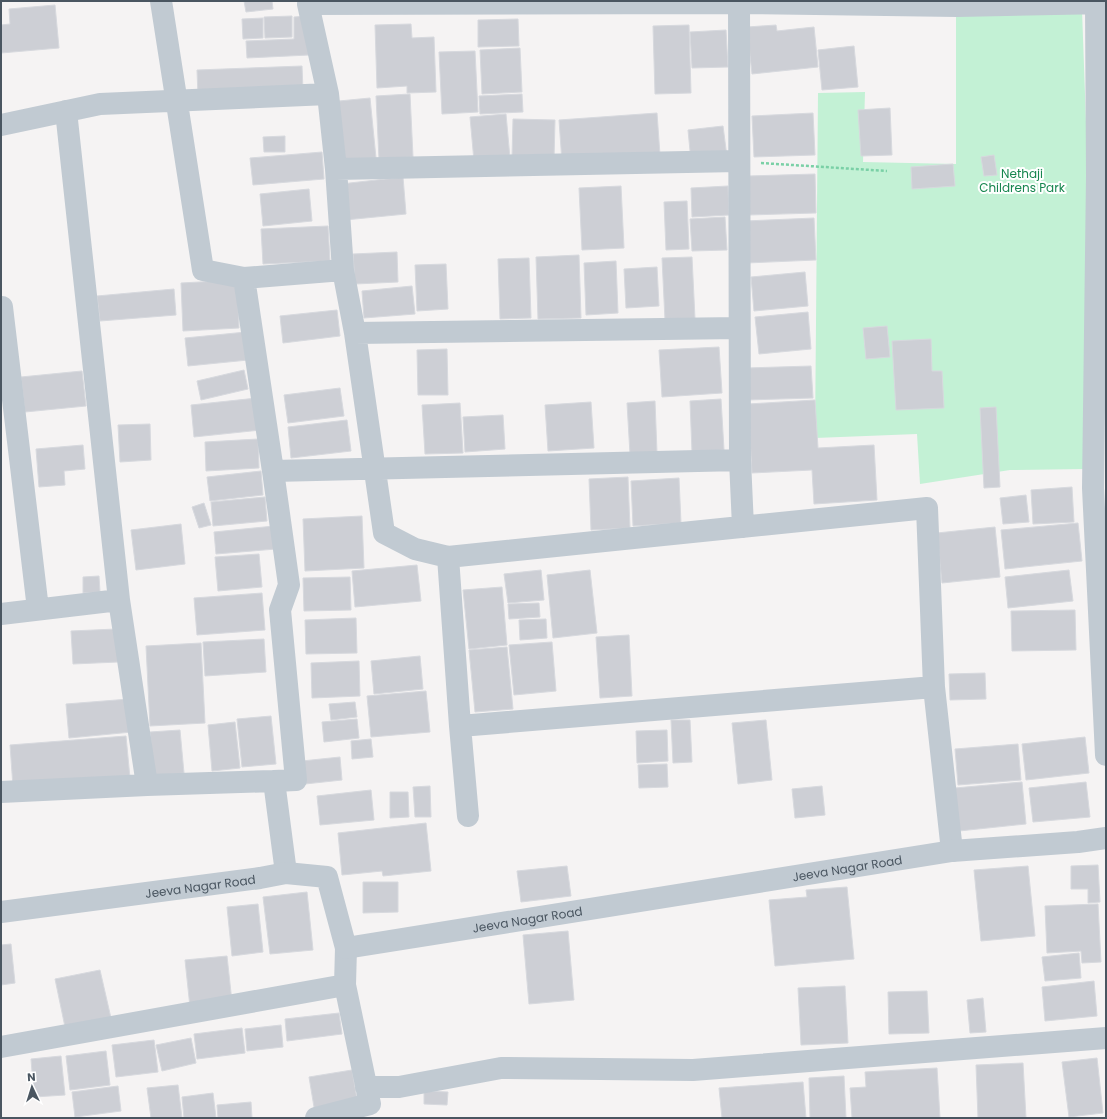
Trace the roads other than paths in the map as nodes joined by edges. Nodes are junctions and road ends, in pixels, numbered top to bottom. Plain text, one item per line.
1 (161, 1) edge
2 (308, 2) edge
3 (739, 2) edge
4 (957, 3) edge
5 (1101, 3) edge
6 (328, 94) junction
7 (177, 101) junction
8 (66, 111) junction
9 (1, 125) edge
10 (738, 161) junction
11 (336, 168) junction
12 (1101, 176) edge
13 (343, 270) junction
14 (244, 278) junction
15 (2, 307) dead end
16 (739, 328) junction
17 (1101, 331) edge
18 (356, 333) junction
19 (740, 460) junction
20 (376, 468) junction
21 (273, 471) junction
22 (1100, 487) edge
23 (743, 527) junction
24 (448, 557) junction
25 (119, 600) junction
26 (38, 609) junction
27 (1, 614) edge
28 (1104, 655) edge
29 (934, 686) junction
30 (460, 726) junction
31 (1106, 755) edge
32 (274, 781) junction
33 (148, 785) junction
34 (1, 792) edge
35 (468, 816) dead end
36 (1106, 838) edge
37 (952, 851) junction
38 (286, 872) junction
39 (1, 912) edge
40 (346, 948) junction
41 (345, 985) junction
42 (1106, 1038) edge
43 (1, 1047) edge
44 (366, 1087) junction
45 (316, 1118) edge

1 - 7 street
2 - 3 street
2 - 6 street
3 - 4 street
3 - 10 street
4 - 5 street
5 - 12 street
6 - 7 street
6 - 11 street
7 - 8 street
7 - 14 street
8 - 9 street
8 - 25 street
10 - 11 street
10 - 16 street
11 - 13 street
12 - 17 street
13 - 14 street
13 - 18 street
14 - 21 street
15 - 26 street
16 - 18 street
16 - 19 street
17 - 22 street
18 - 20 street
19 - 20 street
19 - 23 street
20 - 21 street
20 - 24 street
21 - 32 street
22 - 28 street
23 - 24 street
23 - 29 street
24 - 30 street
25 - 26 street
25 - 33 street
26 - 27 street
28 - 31 street
29 - 30 street
29 - 37 street
30 - 35 street
32 - 33 street
32 - 38 street
33 - 34 street
36 - 37 street, Jeeva Nagar Road
37 - 40 street, Jeeva Nagar Road
38 - 39 street, Jeeva Nagar Road
38 - 40 street, Jeeva Nagar Road
40 - 41 street
41 - 43 street
41 - 44 street
42 - 44 street
44 - 45 street

